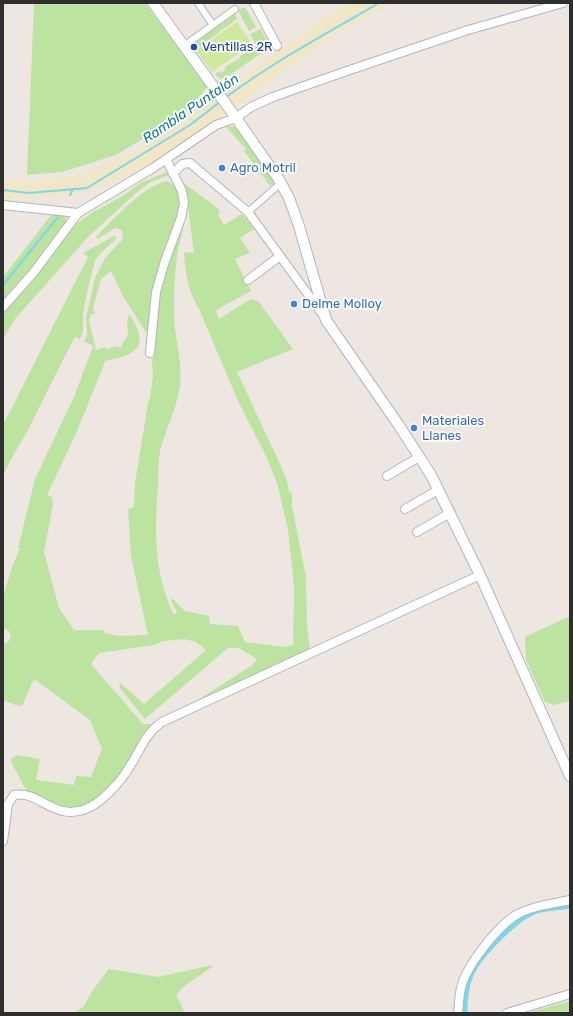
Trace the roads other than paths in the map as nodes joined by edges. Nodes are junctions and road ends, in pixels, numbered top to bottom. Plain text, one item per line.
1 (153, 3) edge
2 (198, 3) edge
3 (254, 3) edge
4 (563, 3) edge
5 (234, 9) dead end
6 (213, 25) junction
7 (188, 43) dead end
8 (277, 46) dead end
9 (235, 116) junction
10 (166, 160) junction
11 (173, 174) junction
12 (281, 183) junction
13 (3, 205) edge
14 (248, 212) junction
15 (78, 213) junction
16 (280, 256) junction
17 (248, 280) dead end
18 (3, 307) edge
19 (326, 320) junction
20 (150, 353) dead end
21 (419, 457) junction
22 (387, 476) dead end
23 (438, 490) junction
24 (405, 509) dead end
25 (450, 513) junction
26 (417, 532) dead end
27 (480, 575) junction
28 (570, 776) edge
29 (3, 841) edge
30 (570, 900) edge
31 (570, 994) edge
32 (458, 1013) edge
33 (507, 1013) edge

1 - 9 street
2 - 6 street
3 - 8 street
4 - 9 street
5 - 6 street
6 - 7 street
9 - 10 street
9 - 12 street
10 - 11 street
10 - 15 street
11 - 14 street
11 - 20 street
12 - 14 street
12 - 19 street
13 - 15 street
14 - 16 street
15 - 18 street
16 - 17 street
16 - 19 street
19 - 21 street
21 - 22 street
21 - 23 street
23 - 24 street
23 - 25 street
25 - 26 street
25 - 27 street
27 - 28 street
27 - 29 street
30 - 32 street
31 - 33 street

